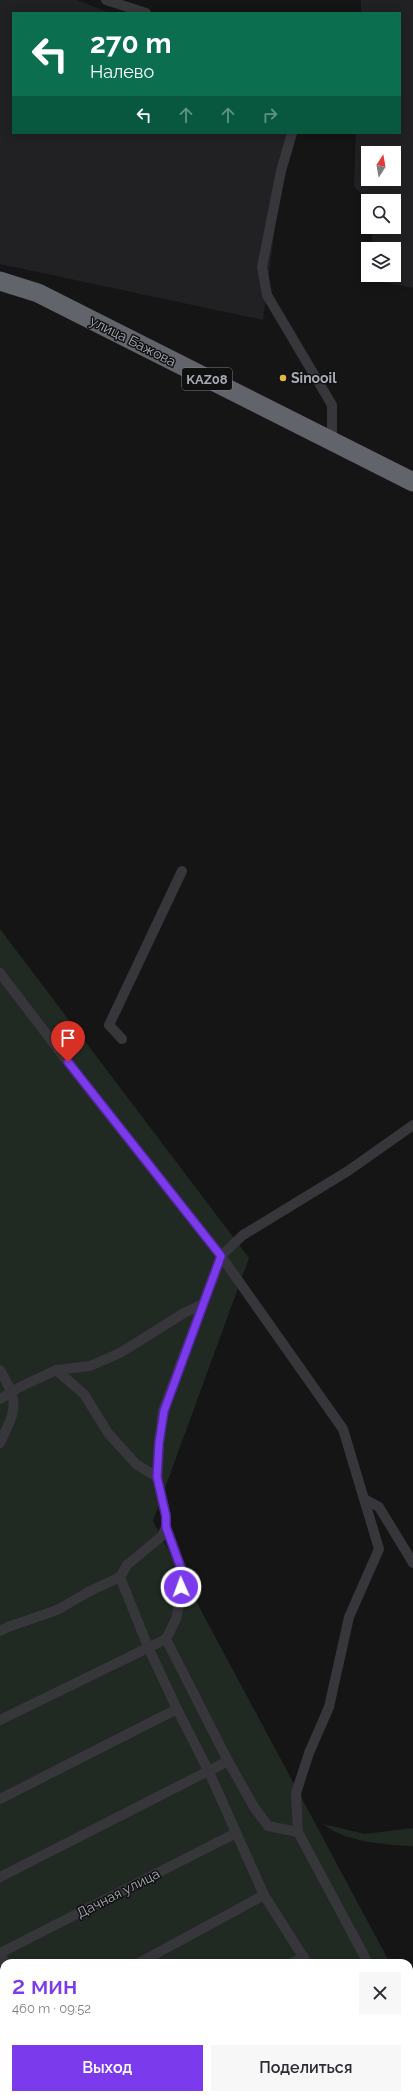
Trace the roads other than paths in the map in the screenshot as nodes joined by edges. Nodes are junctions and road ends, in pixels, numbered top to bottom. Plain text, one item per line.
1 (106, 0) edge
2 (143, 12) edge
3 (292, 134) edge
4 (0, 281) edge
5 (332, 442) junction
6 (413, 482) edge
7 (182, 871) dead end
8 (0, 973) edge
9 (122, 1039) dead end
10 (413, 1125) edge
11 (221, 1256) junction
12 (203, 1304) junction
13 (0, 1370) edge
14 (56, 1370) junction
15 (12, 1393) junction
16 (0, 1399) edge
17 (0, 1444) edge
18 (157, 1477) junction
19 (364, 1499) junction
20 (166, 1527) junction
21 (413, 1563) edge
22 (120, 1578) junction
23 (0, 1631) edge
24 (166, 1639) junction
25 (148, 1647) junction
26 (177, 1709) junction
27 (0, 1720) edge
28 (228, 1761) junction
29 (209, 1772) junction
30 (0, 1799) edge
31 (298, 1832) junction
32 (236, 1833) junction
33 (0, 1877) edge
34 (264, 1895) junction
35 (0, 1953) edge
36 (146, 1959) edge
37 (304, 1959) edge
38 (366, 1959) edge

1 - 2 street
3 - 5 street
4 - 5 highway, улица Бажова / KAZ08
5 - 6 highway, улица Бажова / KAZ08
7 - 9 street
8 - 11 street
10 - 11 street
11 - 12 street
11 - 19 street
12 - 14 street
12 - 18 street
13 - 15 street
14 - 15 street
14 - 18 street
15 - 16 street
15 - 17 street
18 - 20 street
19 - 21 street
19 - 31 street
20 - 22 street
20 - 24 street
22 - 23 street
22 - 25 street
24 - 25 street
24 - 28 street
25 - 26 street
25 - 27 street
26 - 29 street
26 - 30 street
28 - 29 street
28 - 31 street
29 - 32 street
29 - 33 street
31 - 38 street
32 - 34 street
32 - 35 street, Дачная улица
34 - 36 street
34 - 37 street

